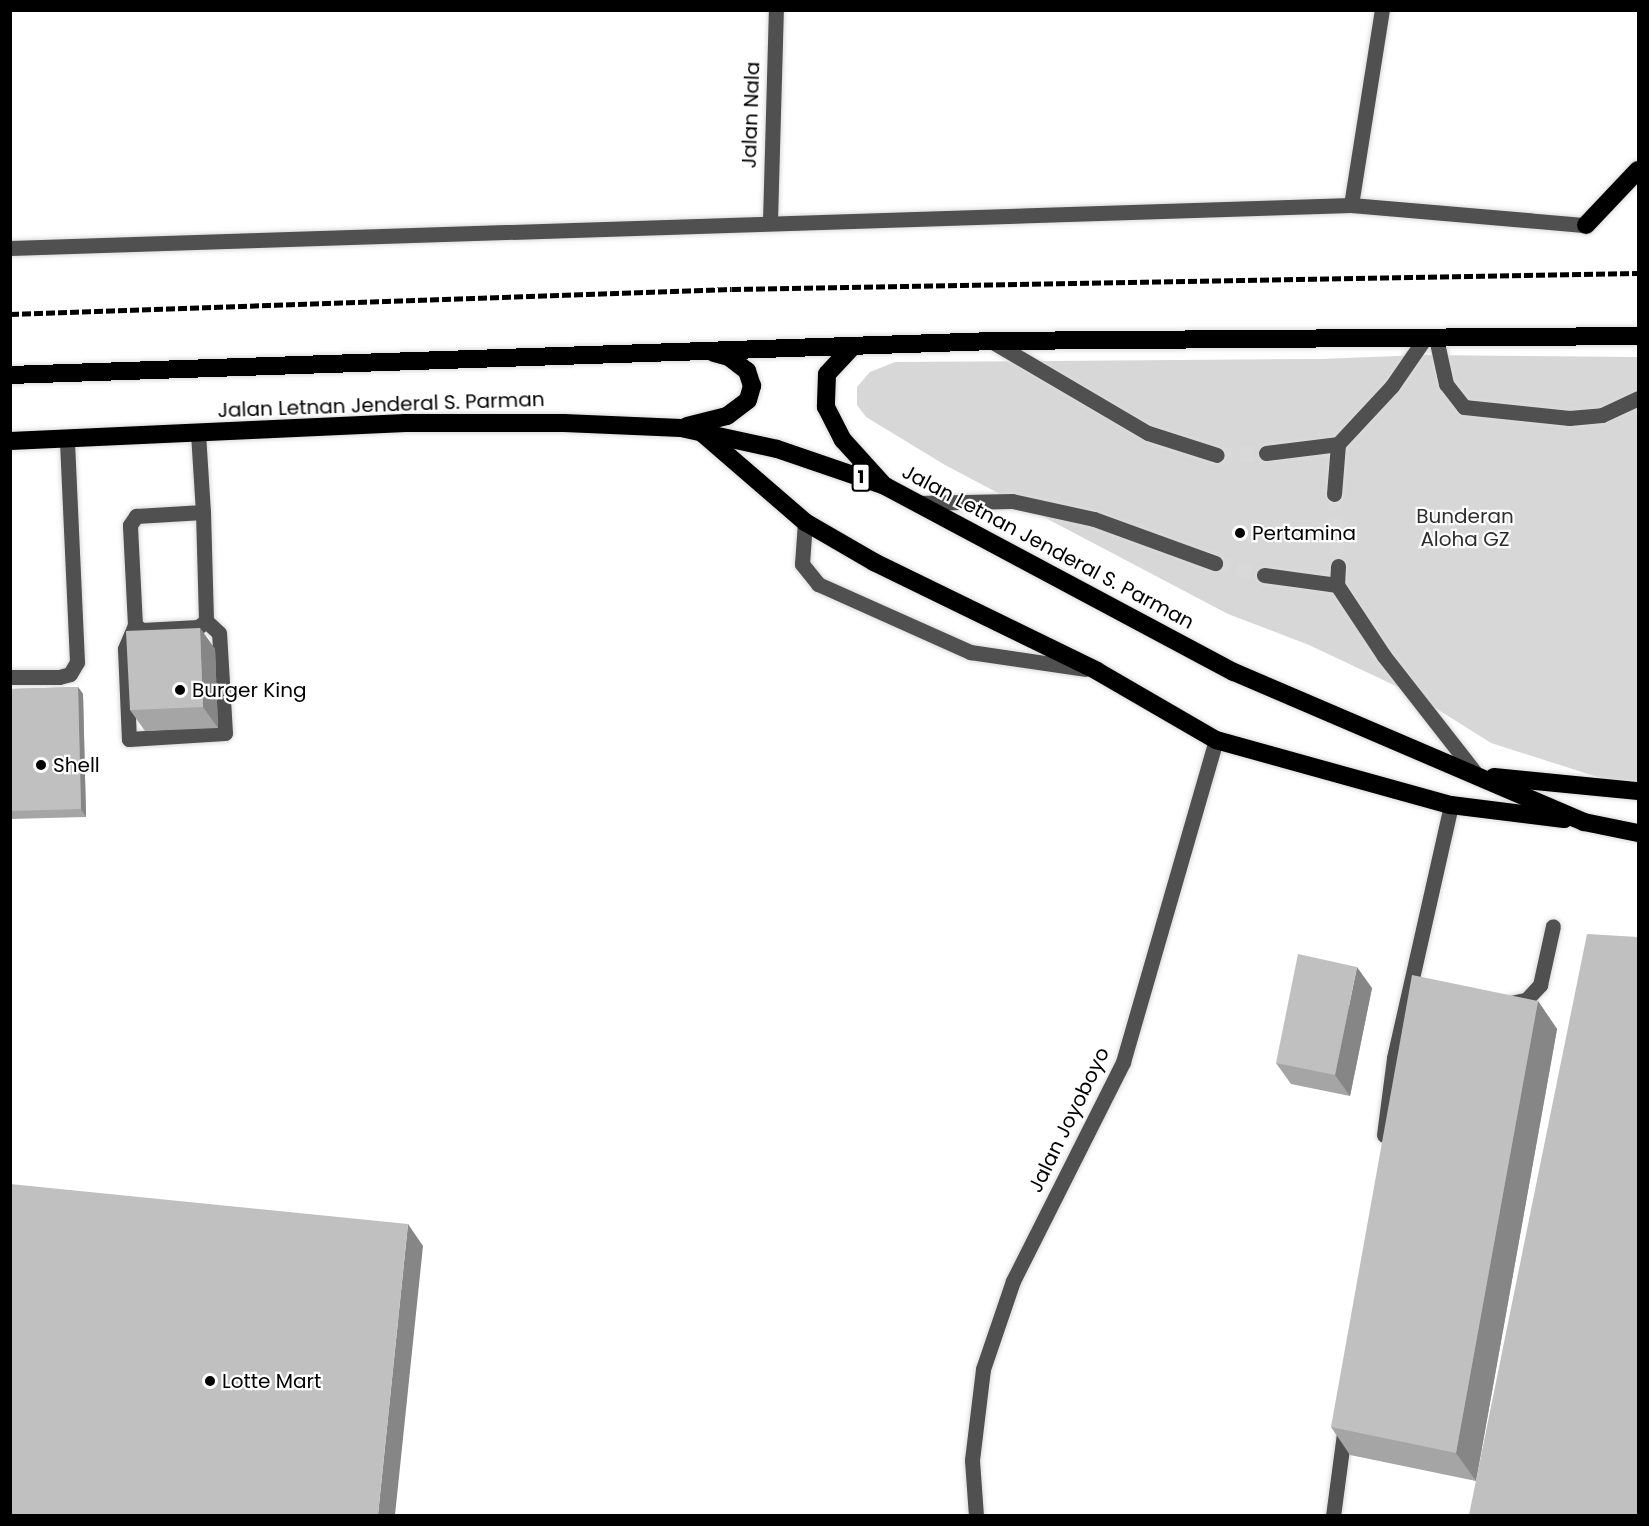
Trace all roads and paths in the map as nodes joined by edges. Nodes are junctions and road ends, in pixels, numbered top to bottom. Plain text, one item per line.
1 (776, 10) edge
2 (1382, 10) edge
3 (1638, 170) edge
4 (1351, 205) junction
5 (770, 221) junction
6 (1586, 225) joint
7 (10, 248) edge
8 (1638, 336) edge
9 (1430, 338) junction
10 (991, 341) junction
11 (853, 346) junction
12 (691, 349) junction
13 (10, 375) edge
14 (1638, 398) edge
15 (681, 428) junction
16 (198, 433) junction
17 (701, 433) junction
18 (67, 439) junction
19 (10, 441) edge
20 (1338, 444) junction
21 (1266, 453) tunnel mouth
22 (1217, 455) tunnel mouth
23 (885, 486) junction
24 (1334, 494) tunnel mouth
25 (914, 503) junction
26 (203, 512) junction
27 (805, 522) junction
28 (1215, 563) tunnel mouth
29 (1338, 566) tunnel mouth
30 (1264, 575) tunnel mouth
31 (1337, 585) junction
32 (206, 621) junction
33 (135, 625) junction
34 (1096, 671) junction
35 (10, 677) edge
36 (1216, 740) junction
37 (1478, 775) junction
38 (1638, 791) edge
39 (1451, 805) junction
40 (1584, 822) junction
41 (1638, 833) edge
42 (1553, 926) dead end
43 (1412, 975) junction
44 (1434, 981) edge
45 (1499, 1000) edge
46 (1382, 1152) edge
47 (1348, 1410) edge
48 (976, 1515) edge
49 (1333, 1515) edge

1 - 5 street, Jalan Nala
2 - 4 street
3 - 6 highway
4 - 5 street
4 - 6 street
5 - 7 street
8 - 9 highway
9 - 10 highway
9 - 14 street
9 - 20 street
10 - 11 highway
10 - 22 street
11 - 12 highway
11 - 23 highway
12 - 13 highway
12 - 15 highway
15 - 16 highway, Jalan Letnan Jenderal S. Parman / 1
15 - 17 highway, Jalan Letnan Jenderal S. Parman / 1
16 - 18 highway, Jalan Letnan Jenderal S. Parman / 1
16 - 26 street
17 - 23 highway, Jalan Letnan Jenderal S. Parman / 1
17 - 27 highway
18 - 19 highway, Jalan Letnan Jenderal S. Parman / 1
18 - 35 street
20 - 21 street
20 - 24 street
23 - 25 highway, Jalan Letnan Jenderal S. Parman / 1
25 - 28 street
25 - 37 highway, Jalan Letnan Jenderal S. Parman / 1
26 - 32 street
26 - 33 street
27 - 34 highway
27 - 34 street
29 - 31 street
30 - 31 street
31 - 37 street
32 - 33 street
32 - 33 street
34 - 36 highway
36 - 39 highway
36 - 48 street, Jalan Joyoboyo
37 - 38 highway
37 - 40 highway, Jalan Letnan Jenderal S. Parman / 1
39 - 40 highway
39 - 43 street
40 - 41 highway, Jalan Letnan Jenderal S. Parman / 1
42 - 45 street
43 - 44 street
43 - 46 street
47 - 49 street

